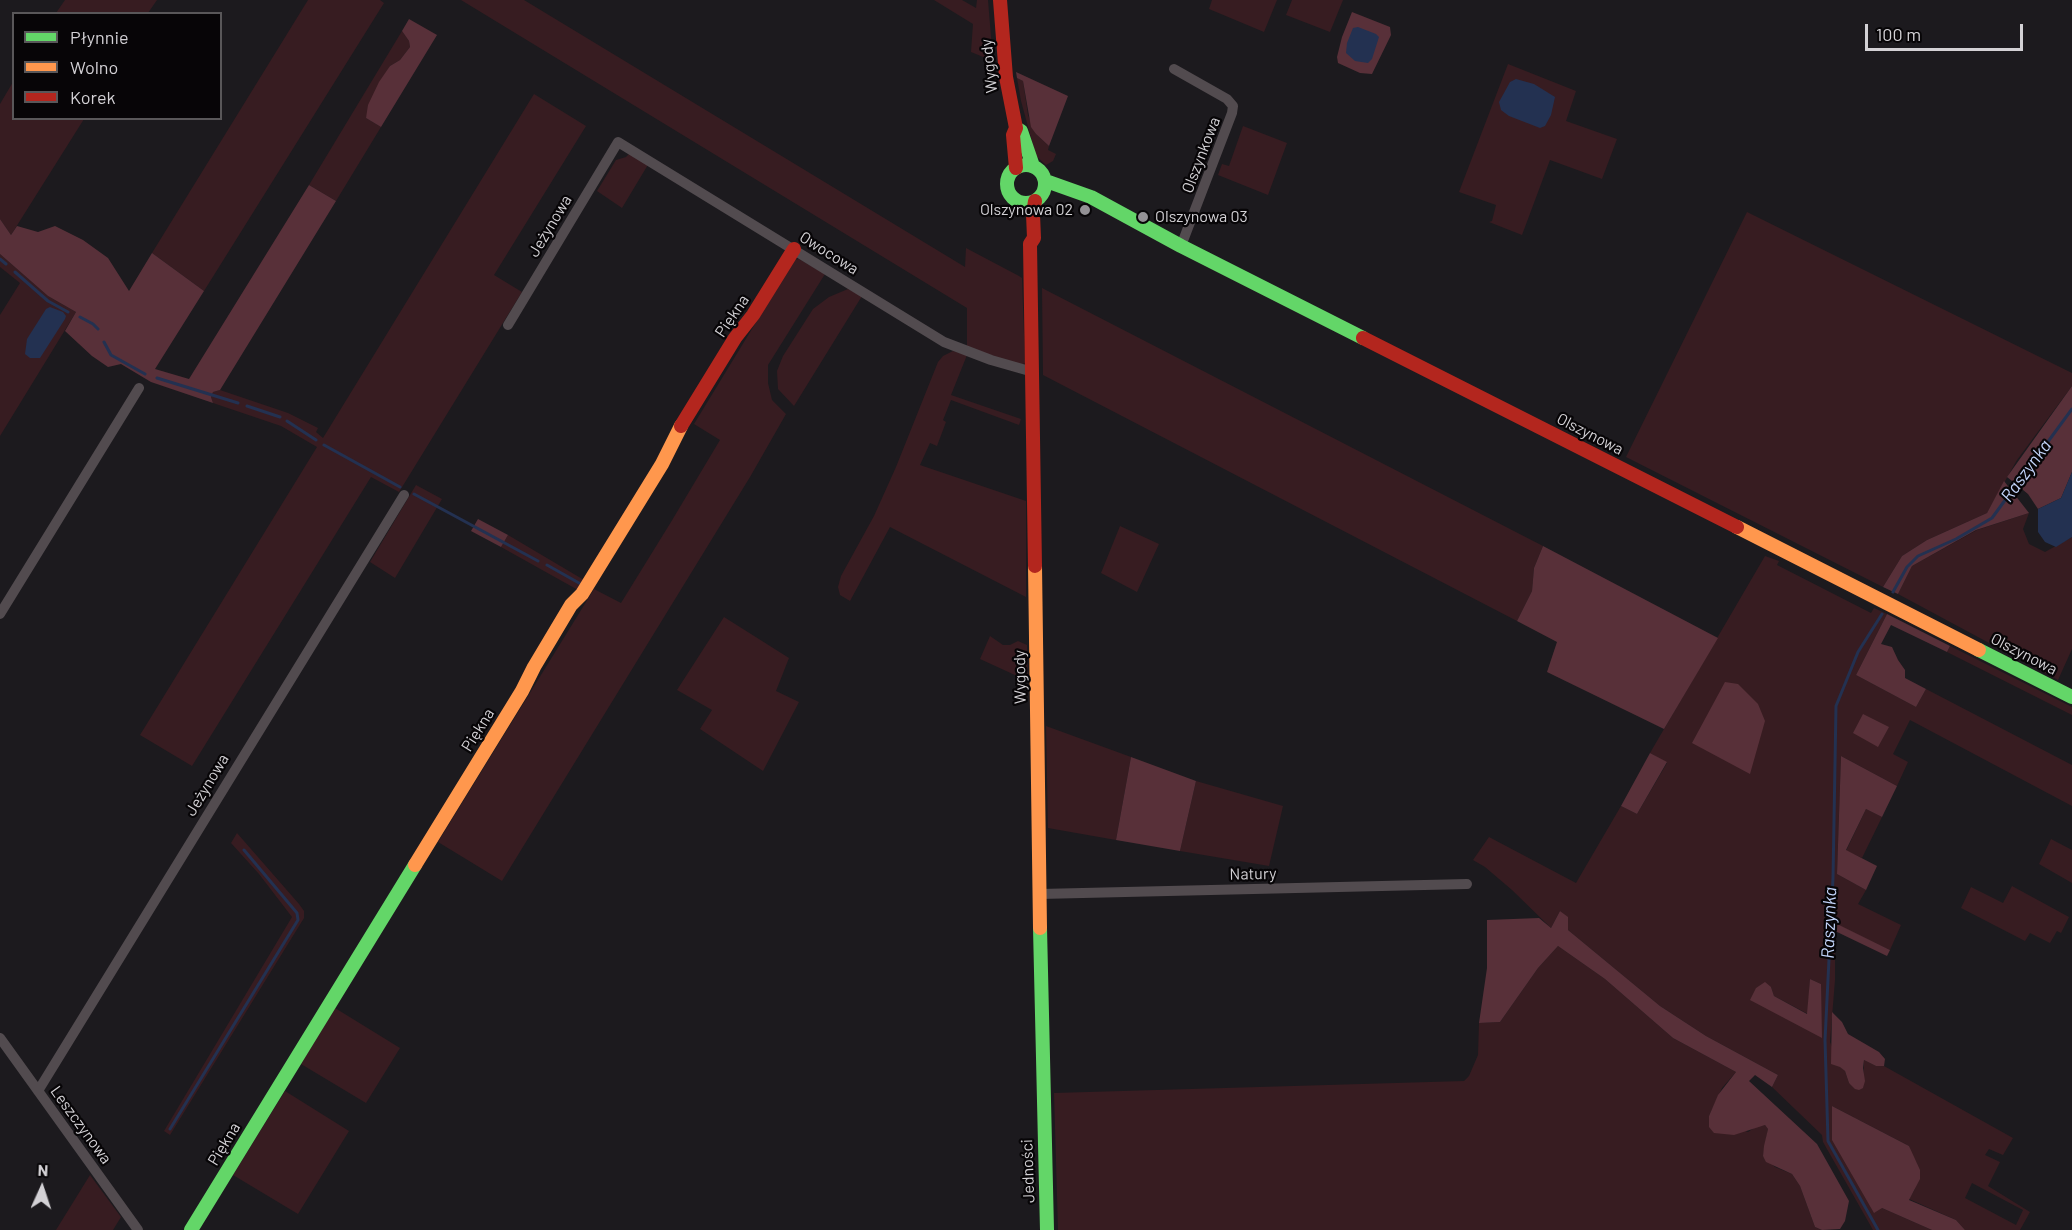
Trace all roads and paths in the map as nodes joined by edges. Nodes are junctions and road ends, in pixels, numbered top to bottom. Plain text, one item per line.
1 (1000, 0) edge
2 (1174, 69) dead end
3 (1016, 128) junction
4 (618, 142) joint
5 (1033, 166) junction
6 (1016, 168) junction
7 (1046, 182) junction
8 (1038, 200) junction
9 (1094, 200) junction
10 (1017, 201) junction
11 (1030, 244) junction
12 (1181, 246) junction
13 (794, 249) junction
14 (508, 325) dead end
15 (1033, 372) junction
16 (139, 388) dead end
17 (404, 495) dead end
18 (0, 614) edge
19 (2072, 697) edge
20 (1467, 884) dead end
21 (1040, 894) junction
22 (0, 1038) edge
23 (38, 1090) junction
24 (1043, 1110) joint
25 (138, 1230) edge
26 (191, 1230) edge
27 (1047, 1230) edge

1 - 3 street, Wygody
2 - 12 street, Olszynkowa
3 - 5 street, Wygody
3 - 6 street, Wygody
4 - 13 street, Owocowa
4 - 14 street, Jeżynowa
5 - 6 street
5 - 7 street
6 - 10 street
7 - 8 street
7 - 9 street, Olszynowa
8 - 9 street, Olszynowa
8 - 10 street
8 - 11 street, Wygody
9 - 12 street, Olszynowa
10 - 11 street, Wygody
11 - 15 street, Wygody
12 - 19 street, Olszynowa
13 - 15 street, Owocowa
13 - 26 street, Piękna
15 - 21 street, Wygody
16 - 18 street
17 - 23 street, Jeżynowa
20 - 21 street, Natury
21 - 24 street, Wygody
22 - 23 street, Leszczynowa
23 - 25 street, Leszczynowa
24 - 27 street, Jedności

